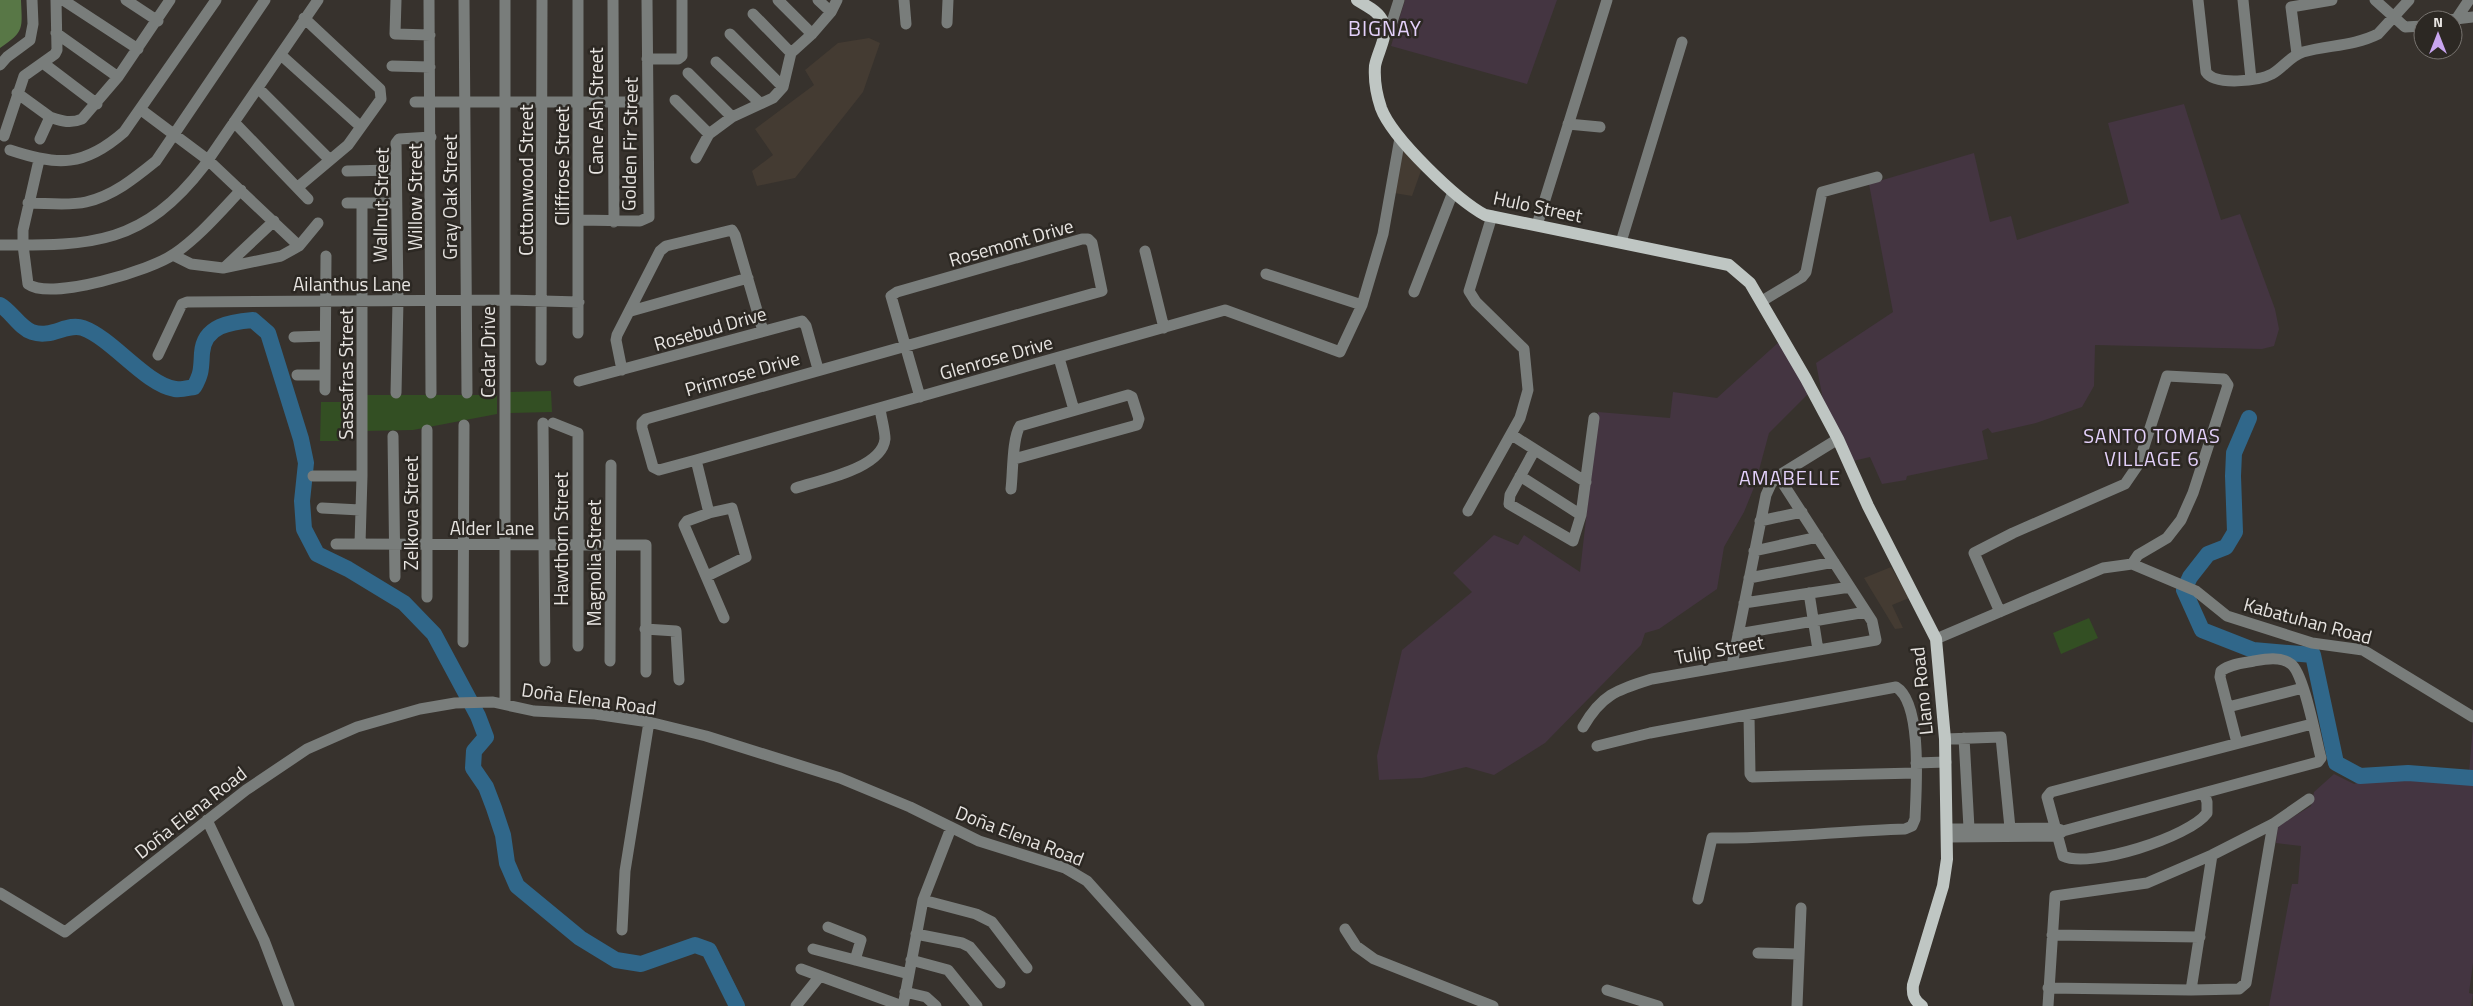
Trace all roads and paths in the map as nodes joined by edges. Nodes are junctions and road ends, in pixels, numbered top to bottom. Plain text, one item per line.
1 (32, 0) edge
2 (56, 0) edge
3 (63, 0) edge
4 (126, 0) edge
5 (170, 0) edge
6 (216, 0) edge
7 (265, 0) edge
8 (318, 0) edge
9 (396, 0) edge
10 (429, 0) edge
11 (464, 0) edge
12 (505, 0) edge
13 (542, 0) edge
14 (578, 0) edge
15 (612, 0) edge
16 (647, 0) edge
17 (682, 0) edge
18 (778, 0) edge
19 (818, 0) edge
20 (837, 0) edge
21 (904, 0) edge
22 (948, 0) edge
23 (1357, 0) edge
24 (1399, 0) edge
25 (1606, 0) edge
26 (2198, 0) edge
27 (2243, 0) edge
28 (2332, 0) edge
29 (2375, 0) edge
30 (2409, 0) edge
31 (2469, 0) edge
32 (2460, 10) edge
33 (831, 12) junction
34 (753, 14) dead end
35 (2394, 17) junction
36 (304, 18) junction
37 (158, 21) junction
38 (906, 24) dead end
39 (947, 24) dead end
40 (2413, 27) edge
41 (1385, 28) junction
42 (56, 33) junction
43 (730, 34) dead end
44 (812, 34) junction
45 (430, 35) junction
46 (1682, 42) dead end
47 (138, 49) junction
48 (790, 53) junction
49 (2297, 54) junction
50 (281, 55) junction
51 (647, 59) junction
52 (716, 62) dead end
53 (43, 63) junction
54 (0, 65) edge
55 (392, 66) dead end
56 (430, 67) junction
57 (688, 73) dead end
58 (118, 77) junction
59 (2251, 79) junction
60 (783, 87) junction
61 (258, 88) junction
62 (17, 93) junction
63 (675, 100) dead end
64 (415, 102) dead end
65 (430, 102) junction
66 (466, 102) junction
67 (505, 102) junction
68 (542, 102) junction
69 (648, 102) junction
70 (578, 103) junction
71 (613, 103) junction
72 (760, 103) junction
73 (97, 104) junction
74 (140, 110) junction
75 (50, 117) junction
76 (732, 117) junction
77 (234, 122) junction
78 (1568, 124) junction
79 (361, 127) junction
80 (1600, 128) dead end
81 (175, 134) junction
82 (709, 134) junction
83 (2, 136) edge
84 (431, 137) junction
85 (1400, 138) junction
86 (40, 139) dead end
87 (5, 153) edge
88 (696, 158) dead end
89 (39, 160) junction
90 (208, 160) junction
91 (330, 160) junction
92 (395, 170) junction
93 (347, 171) dead end
94 (1877, 177) dead end
95 (298, 187) junction
96 (241, 190) junction
97 (1453, 192) junction
98 (308, 199) dead end
99 (28, 203) junction
100 (347, 203) dead end
101 (362, 203) junction
102 (396, 203) junction
103 (1492, 216) junction
104 (578, 220) junction
105 (274, 221) junction
106 (614, 222) junction
107 (318, 223) dead end
108 (1537, 225) junction
109 (1620, 242) junction
110 (0, 245) edge
111 (23, 245) junction
112 (299, 246) junction
113 (1145, 250) dead end
114 (173, 255) junction
115 (326, 256) dead end
116 (224, 268) junction
117 (1266, 274) dead end
118 (748, 278) junction
119 (1102, 290) joint
120 (1414, 292) dead end
121 (432, 300) junction
122 (467, 300) junction
123 (505, 300) junction
124 (326, 301) junction
125 (362, 301) junction
126 (398, 301) junction
127 (1762, 301) junction
128 (543, 302) junction
129 (579, 302) junction
130 (1362, 305) junction
131 (631, 311) junction
132 (1164, 328) junction
133 (763, 331) junction
134 (578, 333) dead end
135 (325, 336) junction
136 (294, 337) dead end
137 (1785, 340) joint
138 (904, 345) junction
139 (158, 355) dead end
140 (1059, 358) junction
141 (541, 360) dead end
142 (818, 369) junction
143 (622, 370) junction
144 (297, 375) dead end
145 (325, 376) junction
146 (579, 381) dead end
147 (324, 390) dead end
148 (431, 393) dead end
149 (396, 394) dead end
150 (467, 394) dead end
151 (920, 397) junction
152 (880, 408) junction
153 (1074, 410) junction
154 (1594, 418) dead end
155 (464, 425) dead end
156 (427, 430) dead end
157 (1512, 435) junction
158 (394, 436) dead end
159 (1838, 439) junction
160 (1534, 451) junction
161 (1014, 459) junction
162 (696, 460) junction
163 (611, 465) dead end
164 (658, 470) joint
165 (313, 476) dead end
166 (362, 476) junction
167 (1520, 476) junction
168 (1778, 476) junction
169 (1586, 482) junction
170 (796, 488) dead end
171 (1011, 489) dead end
172 (322, 508) dead end
173 (360, 510) junction
174 (1468, 511) dead end
175 (1802, 512) junction
176 (709, 513) junction
177 (1581, 515) junction
178 (1760, 521) junction
179 (1818, 538) junction
180 (336, 544) dead end
181 (360, 544) junction
182 (394, 544) junction
183 (427, 544) junction
184 (464, 544) junction
185 (505, 544) junction
186 (544, 544) junction
187 (576, 544) junction
188 (611, 544) junction
189 (1754, 551) junction
190 (1834, 562) junction
191 (2132, 564) junction
192 (707, 576) junction
193 (395, 577) dead end
194 (1749, 578) junction
195 (1850, 587) junction
196 (1809, 593) junction
197 (427, 596) dead end
198 (1744, 603) junction
199 (1866, 612) junction
200 (2000, 612) junction
201 (724, 618) dead end
202 (1812, 621) junction
203 (645, 629) junction
204 (1738, 634) junction
205 (1936, 639) junction
206 (463, 642) dead end
207 (578, 646) dead end
208 (1818, 650) junction
209 (610, 661) dead end
210 (545, 662) dead end
211 (1732, 665) junction
212 (646, 672) dead end
213 (679, 680) dead end
214 (2302, 688) junction
215 (505, 704) junction
216 (2228, 707) junction
217 (1749, 715) junction
218 (2473, 717) edge
219 (649, 722) junction
220 (2312, 724) junction
221 (1583, 727) dead end
222 (1964, 738) junction
223 (1945, 739) junction
224 (2237, 744) junction
225 (1597, 746) dead end
226 (1946, 762) junction
227 (1916, 768) junction
228 (2204, 793) junction
229 (2309, 799) dead end
230 (207, 820) junction
231 (2273, 824) junction
232 (952, 828) junction
233 (1968, 828) junction
234 (2010, 828) junction
235 (2058, 832) junction
236 (1948, 833) junction
237 (2212, 855) junction
238 (0, 893) edge
239 (1698, 899) dead end
240 (922, 900) junction
241 (1801, 908) dead end
242 (828, 926) dead end
243 (1345, 929) dead end
244 (622, 930) dead end
245 (916, 934) junction
246 (2052, 935) junction
247 (2200, 937) junction
248 (813, 949) dead end
249 (1758, 953) dead end
250 (1798, 954) junction
251 (855, 960) junction
252 (911, 960) junction
253 (1027, 968) dead end
254 (801, 969) dead end
255 (909, 974) junction
256 (820, 976) junction
257 (1000, 983) dead end
258 (2048, 988) junction
259 (1607, 990) dead end
260 (2191, 990) junction
261 (906, 992) junction
262 (801, 1005) edge
263 (1651, 1005) edge
264 (289, 1006) edge
265 (902, 1006) edge
266 (936, 1006) edge
267 (977, 1006) edge
268 (1199, 1006) edge
269 (1493, 1006) edge
270 (1797, 1006) edge
271 (1922, 1006) edge
272 (2048, 1006) edge

1 - 54 street
2 - 42 street
3 - 47 street
4 - 37 street
5 - 37 street
6 - 74 street
7 - 81 street
8 - 36 street
9 - 45 street
10 - 45 street, Willow Street
11 - 66 street, Gray Oak Street
12 - 67 street, Cedar Drive
13 - 68 street, Cottonwood Street
14 - 70 street, Cliffrose Street
15 - 71 street, Cane Ash Street
16 - 51 street, Golden Fir Street
17 - 51 street
18 - 44 street
19 - 33 street
20 - 33 street
21 - 38 street
22 - 39 street
23 - 41 main road
24 - 41 street
25 - 78 street
26 - 59 street
27 - 59 street
28 - 49 street
29 - 35 street
30 - 35 street
31 - 32 street
33 - 44 street
34 - 48 street
35 - 40 street
35 - 49 street
36 - 50 street
36 - 79 street
37 - 47 street
41 - 85 main road, Hulo Street
42 - 53 street
42 - 58 street
43 - 60 street
44 - 48 street
45 - 56 street, Willow Street
46 - 109 street
47 - 58 street
48 - 60 street
49 - 59 street
50 - 61 street
50 - 79 street
51 - 69 street, Golden Fir Street
52 - 72 street
53 - 62 street
53 - 73 street
55 - 56 street
56 - 65 street, Willow Street
57 - 76 street
58 - 73 street
60 - 72 street
61 - 77 street
61 - 91 street
62 - 75 street
62 - 83 street
63 - 82 street
64 - 65 street
65 - 66 street
65 - 84 street, Willow Street
66 - 67 street
66 - 122 street, Gray Oak Street
67 - 68 street
67 - 123 street, Cedar Drive
68 - 70 street
68 - 128 street, Cottonwood Street
69 - 71 street
69 - 106 street, Golden Fir Street
70 - 71 street
70 - 104 street, Cliffrose Street
71 - 106 street, Cane Ash Street
72 - 76 street
73 - 75 street
74 - 81 street
74 - 89 street
75 - 86 street
76 - 82 street
77 - 90 street
77 - 95 street
78 - 80 street
78 - 108 street
79 - 91 street
81 - 90 street
81 - 99 street
82 - 88 street
83 - 87 street
84 - 92 street, Wallnut Street
84 - 121 street, Willow Street
85 - 97 main road, Hulo Street
85 - 130 street
87 - 89 street
89 - 99 street
90 - 96 street
90 - 111 street
91 - 95 street
92 - 93 street
92 - 102 street, Wallnut Street
94 - 127 street
95 - 98 street
96 - 105 street
96 - 114 street
97 - 103 main road, Hulo Street
97 - 120 street
99 - 111 street
100 - 101 street
101 - 102 street
101 - 125 street, Sassafras Street
102 - 126 street, Wallnut Street
103 - 108 main road, Hulo Street
103 - 157 street
104 - 106 street, Golden Fir Street
104 - 129 street, Cliffrose Street
105 - 112 street
105 - 116 street
107 - 112 street
108 - 109 main road, Hulo Street
109 - 127 main road, Hulo Street
110 - 111 street
111 - 114 street
112 - 116 street
113 - 132 street
114 - 116 street
115 - 124 street
117 - 130 street
118 - 131 street
118 - 131 street
118 - 133 street
119 - 138 street, Primrose Drive
119 - 138 street, Rosemont Drive
121 - 122 street, Ailanthus Lane
121 - 126 street, Ailanthus Lane
121 - 148 street, Willow Street
122 - 123 street, Ailanthus Lane
122 - 150 street, Gray Oak Street
123 - 128 street, Ailanthus Lane
123 - 185 street, Cedar Drive
124 - 125 street, Ailanthus Lane
124 - 135 street
124 - 139 street, Ailanthus Lane
125 - 126 street, Ailanthus Lane
125 - 166 street, Sassafras Street
126 - 149 street, Wallnut Street
127 - 137 main road, Hulo Street
128 - 129 street, Ailanthus Lane
128 - 141 street, Cottonwood Street
129 - 134 street, Cliffrose Street
130 - 132 street, Glenrose Drive
131 - 143 street
132 - 140 street, Glenrose Drive
133 - 142 street, Rosebud Drive
133 - 143 street, Rosebud Drive
135 - 136 street
135 - 145 street
137 - 159 main road, Llano Road
138 - 142 street, Primrose Drive
138 - 151 street
140 - 151 street, Glenrose Drive
140 - 153 street
142 - 164 street, Primrose Drive
143 - 146 street, Rosebud Drive
144 - 145 street
145 - 147 street
151 - 152 street, Glenrose Drive
152 - 162 street, Glenrose Drive
152 - 170 street
153 - 161 street
153 - 161 street
154 - 169 street
155 - 184 street
156 - 183 street, Zelkova Street
157 - 160 street
157 - 174 street
158 - 182 street
159 - 168 street
159 - 205 main road, Llano Road
160 - 167 street
160 - 169 street
161 - 171 street
162 - 164 street, Glenrose Drive
162 - 176 street
163 - 188 street, Magnolia Street
165 - 166 street
166 - 173 street, Sassafras Street
167 - 177 street
167 - 177 street
168 - 175 street
168 - 178 street
169 - 177 street
172 - 173 street
173 - 181 street, Sassafras Street
175 - 178 street
175 - 179 street
176 - 192 street
176 - 192 street
178 - 189 street
179 - 189 street
179 - 190 street
180 - 181 street, Alder Lane
181 - 182 street, Alder Lane
182 - 183 street, Alder Lane
182 - 193 street
183 - 184 street, Alder Lane
183 - 197 street, Zelkova Street
184 - 185 street, Alder Lane
184 - 206 street
185 - 186 street, Alder Lane
185 - 215 street, Cedar Drive
186 - 187 street, Alder Lane
186 - 187 street, Hawthorn Street
186 - 210 street
187 - 188 street, Alder Lane
187 - 207 street, Hawthorn Street
188 - 203 street, Alder Lane
188 - 209 street, Magnolia Street
189 - 194 street
190 - 194 street
190 - 195 street
191 - 200 street
191 - 200 street
191 - 218 street, Kabatuhan Road
192 - 201 street
194 - 198 street
195 - 196 street
195 - 199 street
196 - 198 street
196 - 202 street
198 - 204 street
199 - 202 street
199 - 208 street, Tulip Street
200 - 205 street
202 - 204 street
202 - 208 street
203 - 212 street
203 - 213 street
204 - 211 street
205 - 223 main road, Llano Road
208 - 211 street, Tulip Street
211 - 221 street, Tulip Street
214 - 216 street
214 - 216 street
214 - 220 street
215 - 219 street, Doña Elena Road
215 - 230 street, Doña Elena Road
216 - 224 street
217 - 225 street
217 - 227 street
217 - 227 street
219 - 232 street, Doña Elena Road
219 - 244 street
220 - 224 street
220 - 228 street
222 - 223 street
222 - 233 street
222 - 234 street
223 - 226 main road, Llano Road
224 - 235 street
226 - 227 street
226 - 236 main road, Llano Road
227 - 239 street
228 - 235 street
228 - 235 street
229 - 231 street
230 - 238 street, Doña Elena Road
230 - 264 street
231 - 237 street
231 - 260 street
232 - 240 street
232 - 268 street, Doña Elena Road
233 - 234 street
233 - 236 street
234 - 235 street
235 - 236 street
236 - 271 main road, Llano Road
237 - 246 street
237 - 247 street
240 - 245 street
240 - 253 street
241 - 250 street
242 - 251 street
243 - 269 street
245 - 252 street
245 - 257 street
246 - 247 street
246 - 258 street
247 - 260 street
248 - 251 street
249 - 250 street
250 - 270 street
251 - 255 street
252 - 255 street
252 - 267 street
254 - 256 street
255 - 261 street
256 - 262 street
256 - 265 street
258 - 260 street
258 - 272 street
259 - 263 street
261 - 265 street
261 - 266 street

